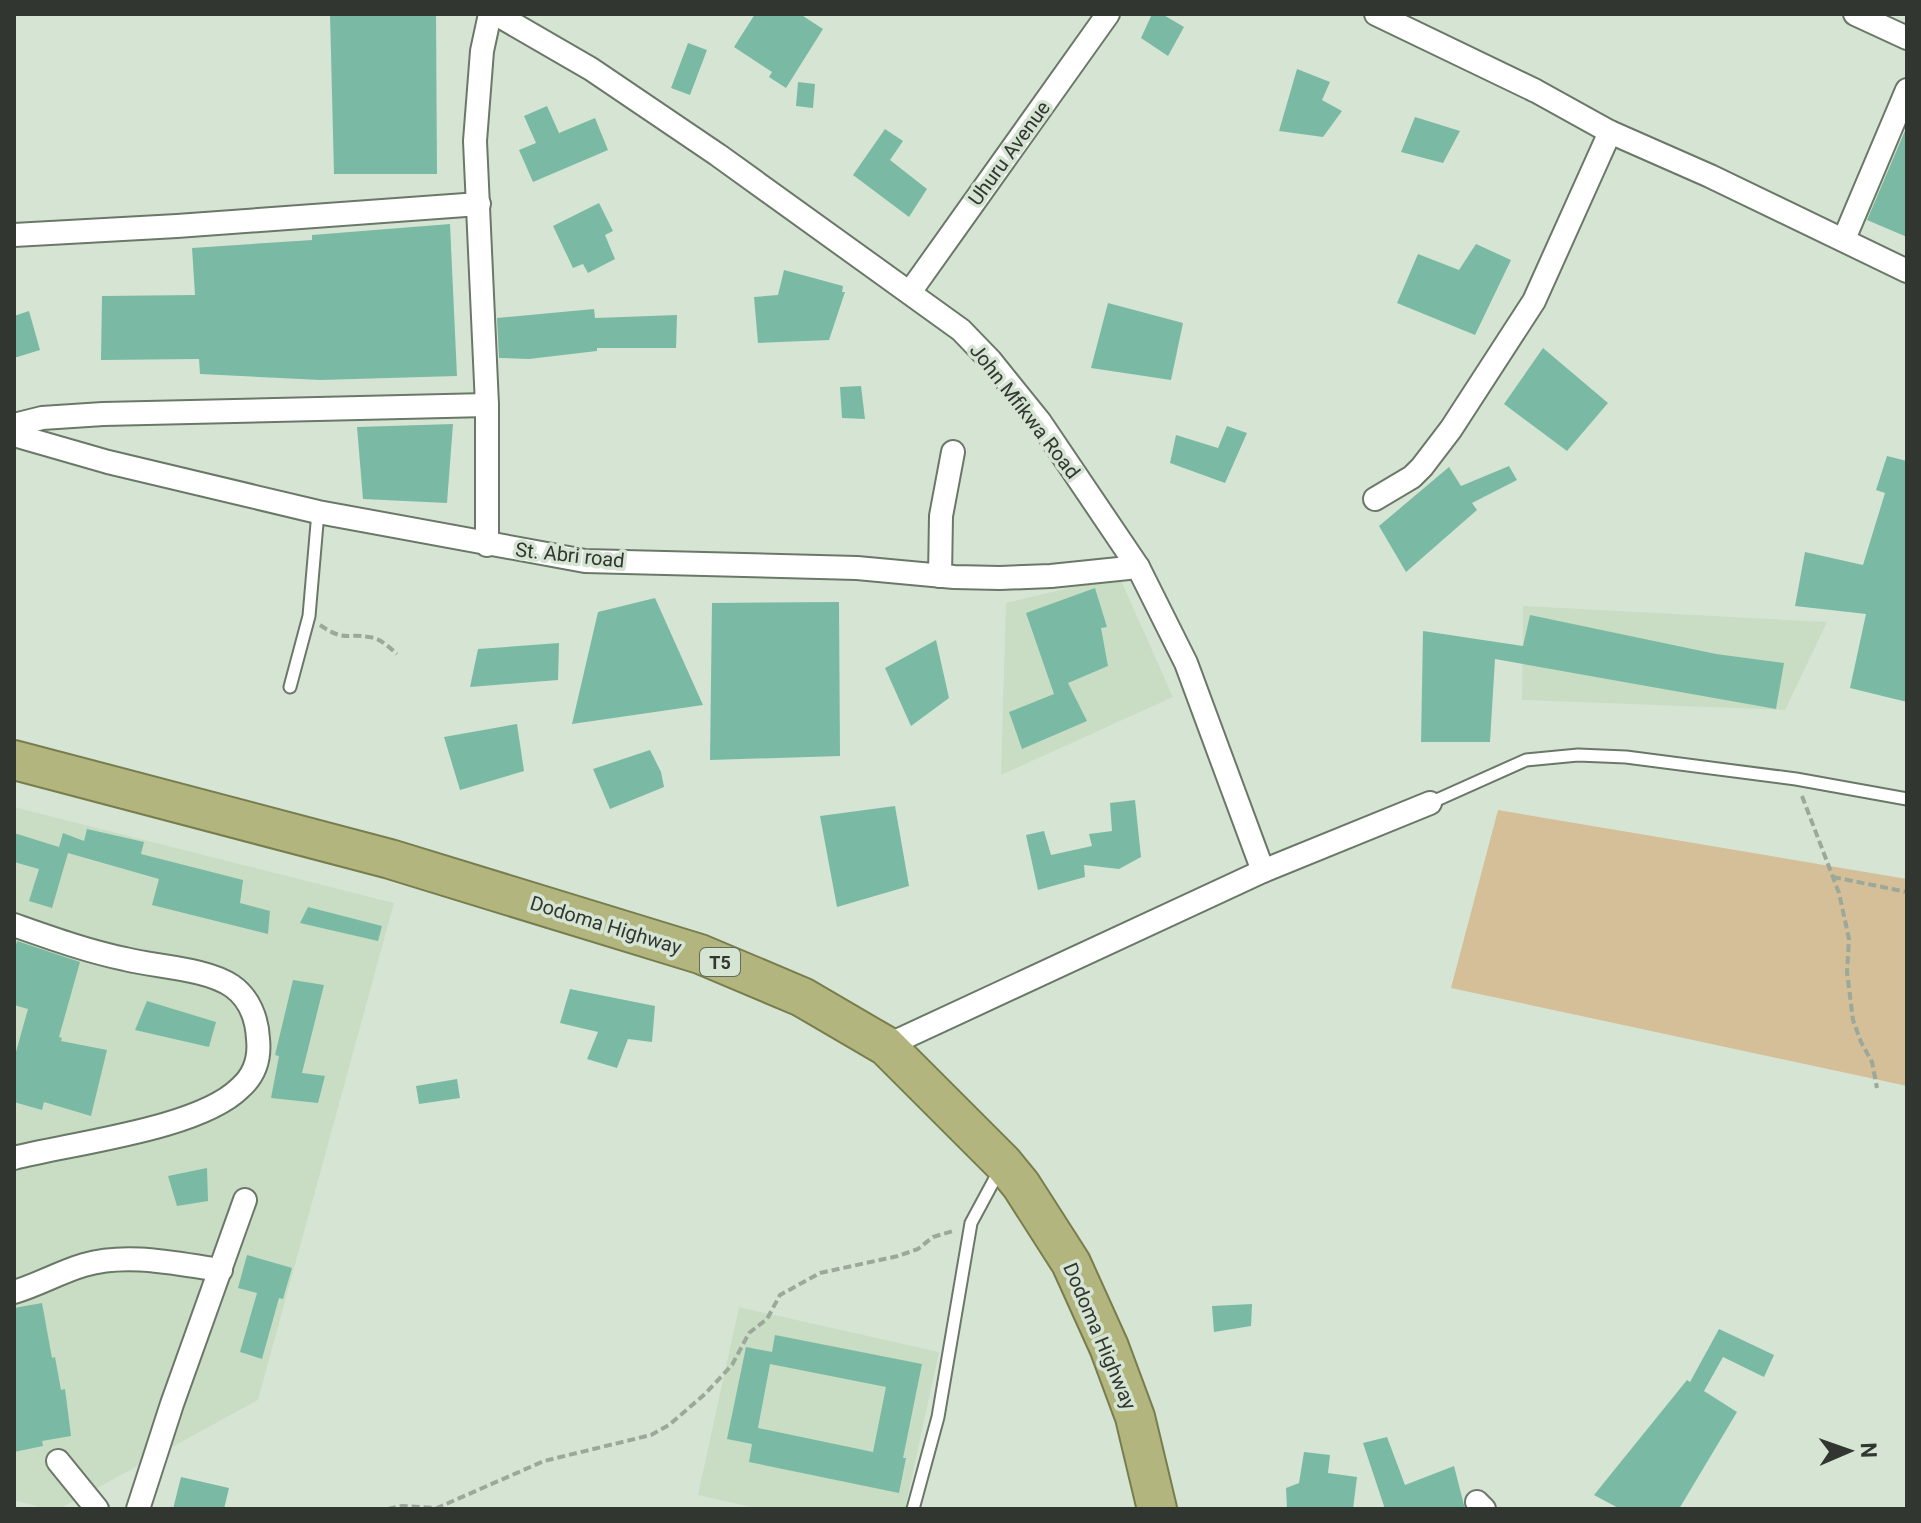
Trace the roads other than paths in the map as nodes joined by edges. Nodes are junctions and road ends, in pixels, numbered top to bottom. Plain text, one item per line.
1 (490, 14) edge
2 (496, 14) edge
3 (1108, 14) edge
4 (1376, 14) edge
5 (1855, 14) edge
6 (1907, 38) edge
7 (1906, 97) edge
8 (1610, 132) junction
9 (479, 204) junction
10 (14, 235) edge
11 (1844, 239) junction
12 (1907, 271) edge
13 (910, 292) junction
14 (487, 405) junction
15 (14, 425) edge
16 (14, 435) edge
17 (953, 452) dead end
18 (1375, 499) dead end
19 (318, 512) junction
20 (487, 545) junction
21 (1138, 567) junction
22 (940, 576) junction
23 (290, 687) dead end
24 (14, 760) edge
25 (1907, 799) edge
26 (1430, 803) joint
27 (1263, 871) junction
28 (14, 925) edge
29 (886, 1046) junction
30 (14, 1158) edge
31 (1003, 1163) junction
32 (245, 1200) dead end
33 (221, 1270) junction
34 (14, 1292) edge
35 (58, 1461) dead end
36 (97, 1509) edge
37 (138, 1509) edge
38 (913, 1509) edge
39 (1157, 1509) edge

1 - 9 street
2 - 13 street, John Mfikwa Road
3 - 13 street, Uhuru Avenue
4 - 8 street
5 - 6 street
7 - 11 street
8 - 11 street
8 - 18 street
9 - 10 street
9 - 14 street
11 - 12 street
13 - 21 street, John Mfikwa Road
14 - 15 street
14 - 20 street
16 - 19 street, St. Abri road
17 - 22 street
19 - 20 street, St. Abri road
19 - 23 lane
20 - 22 street, St. Abri road
21 - 22 street, St. Abri road
21 - 27 street, John Mfikwa Road
24 - 29 highway, Dodoma Highway / T5
25 - 26 lane
26 - 27 street
27 - 29 street
28 - 30 street
29 - 31 highway, Dodoma Highway / T5
31 - 38 lane
31 - 39 highway, Dodoma Highway / T5
32 - 33 street
33 - 34 street
33 - 37 street
35 - 36 street

